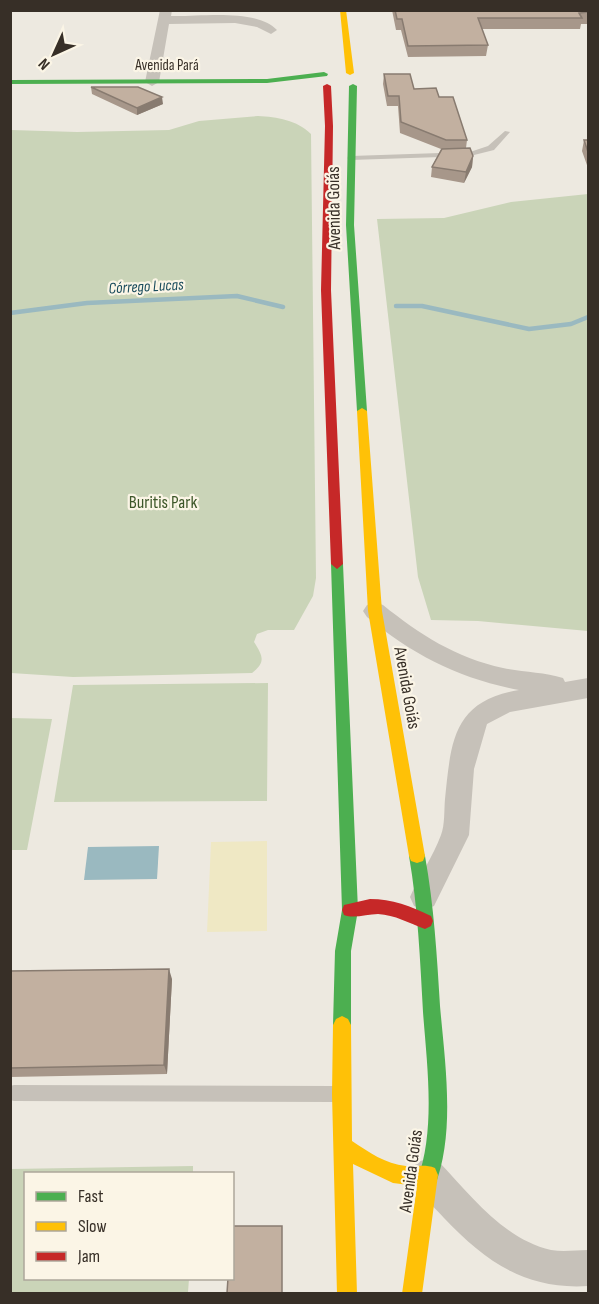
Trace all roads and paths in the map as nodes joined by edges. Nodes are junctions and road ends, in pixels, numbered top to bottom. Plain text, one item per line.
1 (343, 10) edge
2 (165, 15) edge
3 (271, 30) dead end
4 (326, 76) junction
5 (352, 80) junction
6 (152, 81) junction
7 (10, 82) edge
8 (507, 132) dead end
9 (351, 158) junction
10 (375, 611) junction
11 (586, 688) edge
12 (425, 909) junction
13 (350, 910) junction
14 (14, 1094) dead end
15 (341, 1094) junction
16 (342, 1146) junction
17 (428, 1175) junction
18 (588, 1268) edge
19 (346, 1293) edge
20 (412, 1293) edge

1 - 5 main road, Avenida Goiás
2 - 3 street
2 - 6 street
4 - 5 main road, Avenida Pará
4 - 6 main road, Avenida Pará
4 - 13 main road, Avenida Goiás
5 - 9 main road, Avenida Goiás
6 - 7 main road, Avenida Pará
8 - 9 lane
9 - 10 main road, Avenida Goiás
10 - 11 street
10 - 12 main road, Avenida Goiás
11 - 12 street
12 - 13 main road
12 - 17 main road, Avenida Goiás
13 - 15 main road, Avenida Goiás
14 - 15 lane
15 - 16 main road, Avenida Goiás
16 - 17 main road
16 - 19 main road, Avenida Goiás
17 - 18 street
17 - 20 main road, Avenida Goiás

